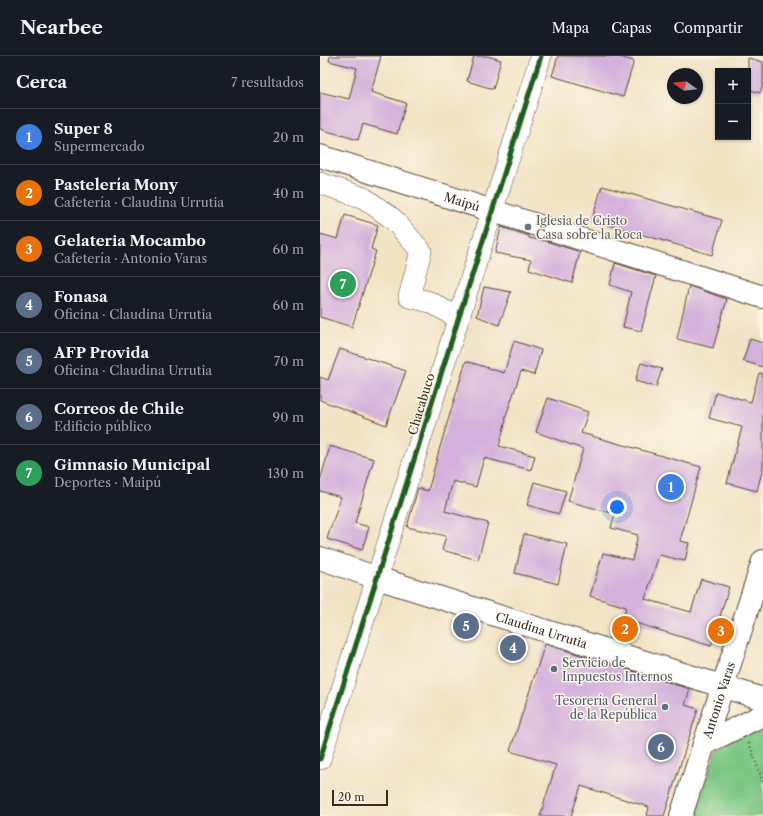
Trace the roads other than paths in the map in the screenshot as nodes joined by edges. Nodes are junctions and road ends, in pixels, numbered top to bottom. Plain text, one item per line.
1 (541, 56) edge
2 (320, 156) edge
3 (320, 183) edge
4 (493, 210) junction
5 (763, 297) edge
6 (458, 318) junction
7 (320, 558) edge
8 (763, 561) edge
9 (377, 578) junction
10 (722, 686) junction
11 (763, 699) edge
12 (763, 715) edge
13 (704, 744) junction
14 (320, 759) edge
15 (681, 816) edge

1 - 4 street, Chacabuco
2 - 4 main road, Maipú
3 - 6 street
4 - 5 main road, Maipú
4 - 6 street, Chacabuco
6 - 9 street, Chacabuco
7 - 9 main road, Claudina Urrutia
8 - 10 main road, Antonio Varas
9 - 10 main road, Claudina Urrutia
9 - 14 street, Chacabuco
10 - 11 main road, Claudina Urrutia
10 - 13 main road, Antonio Varas
12 - 13 main road
13 - 15 main road, Antonio Varas

